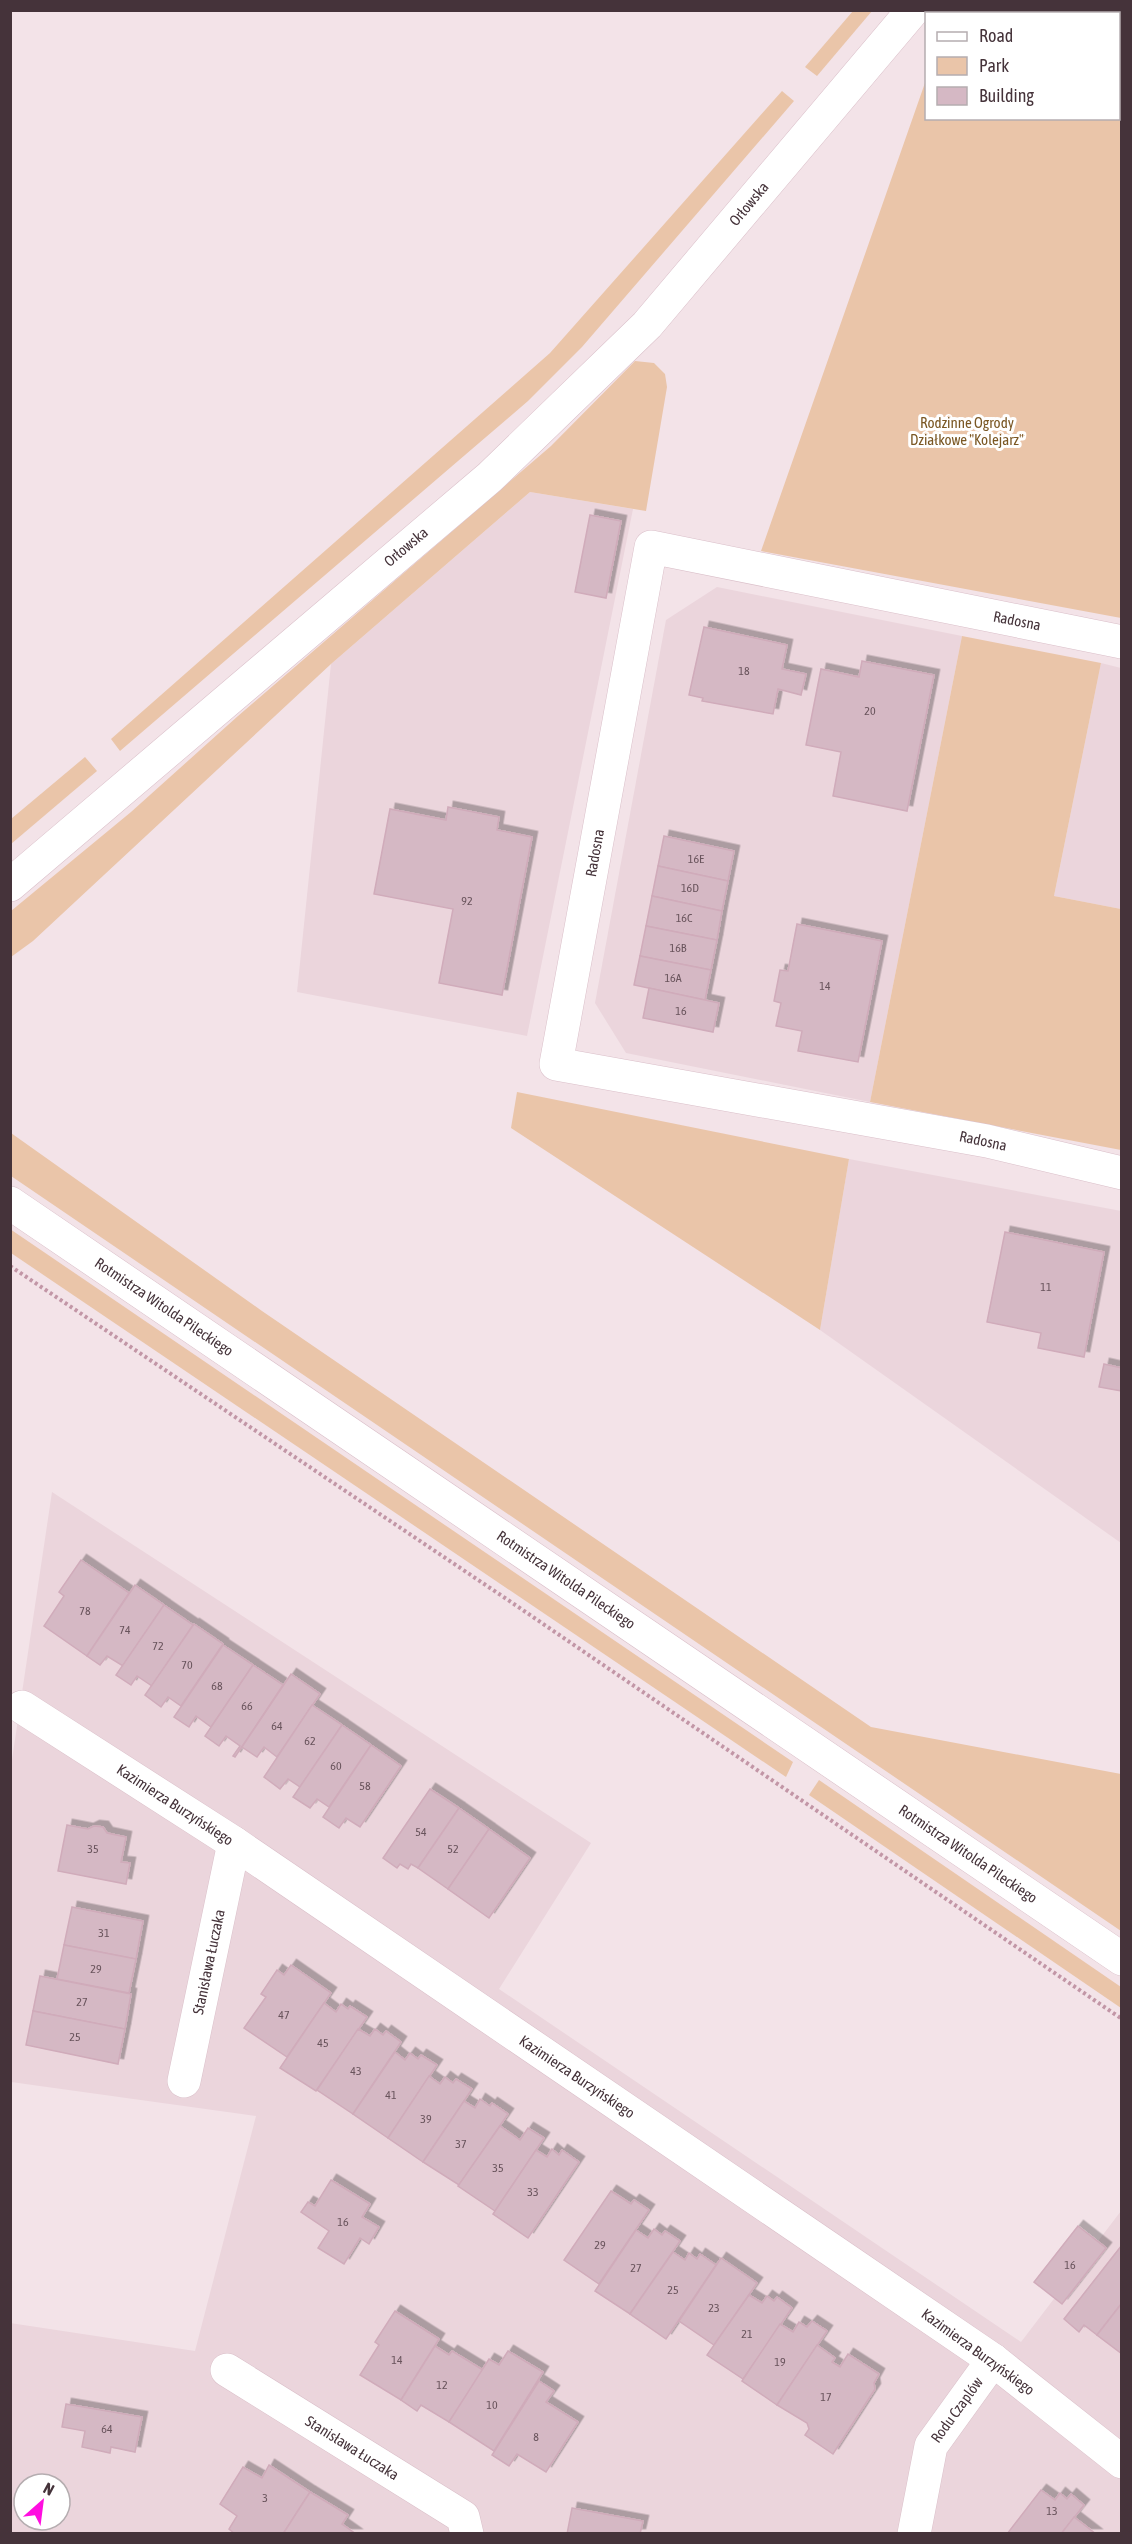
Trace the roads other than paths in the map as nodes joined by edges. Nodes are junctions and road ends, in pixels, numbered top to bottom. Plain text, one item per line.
1 (913, 10) edge
2 (1122, 642) edge
3 (10, 885) edge
4 (1122, 1173) edge
5 (10, 1203) edge
6 (22, 1707) dead end
7 (234, 1843) junction
8 (1122, 1959) edge
9 (184, 2081) dead end
10 (993, 2360) junction
11 (227, 2370) dead end
12 (1122, 2462) edge
13 (467, 2534) edge
14 (914, 2534) edge

1 - 3 street, Orłowska
2 - 4 street, Radosna
5 - 8 street, Rotmistrza Witolda Pileckiego
6 - 7 street, Kazimierza Burzyńskiego
7 - 9 street, Stanisława Łuczaka
7 - 10 street, Kazimierza Burzyńskiego
10 - 12 street, Kazimierza Burzyńskiego
10 - 14 street, Rodu Czaplów
11 - 13 street, Stanisława Łuczaka

